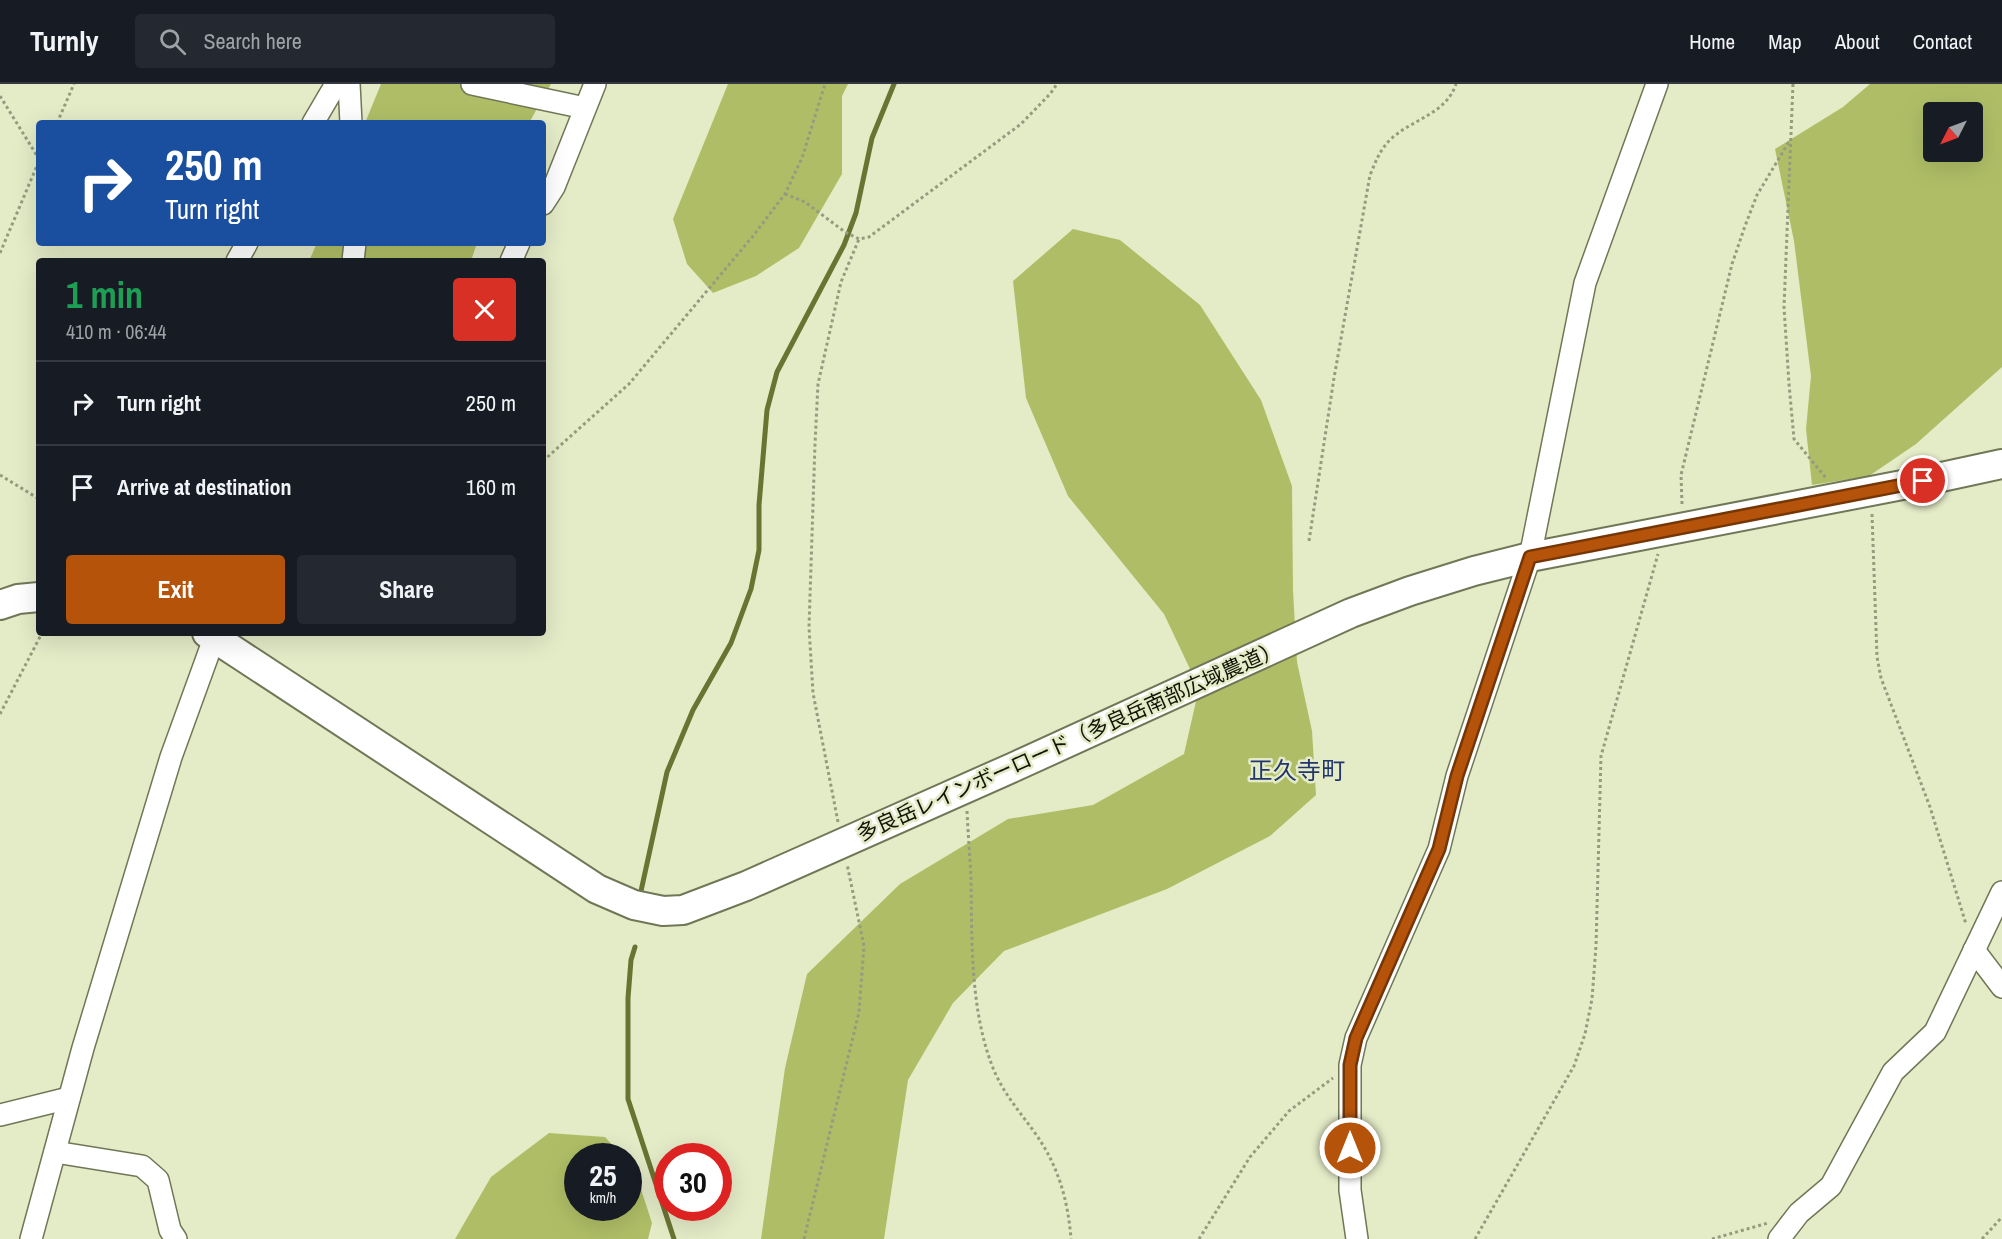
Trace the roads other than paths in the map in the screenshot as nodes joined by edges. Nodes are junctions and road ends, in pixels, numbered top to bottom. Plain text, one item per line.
1 (336, 84) edge
2 (349, 84) edge
3 (472, 84) edge
4 (595, 84) edge
5 (1657, 84) edge
6 (585, 108) junction
7 (315, 120) edge
8 (351, 120) edge
9 (546, 199) edge
10 (2002, 464) edge
11 (1530, 557) junction
12 (36, 597) edge
13 (0, 605) edge
14 (213, 636) edge
15 (215, 636) edge
16 (2002, 892) edge
17 (1974, 950) junction
18 (2002, 987) edge
19 (69, 1098) junction
20 (0, 1115) edge
21 (55, 1152) junction
22 (31, 1239) edge
23 (176, 1239) edge
24 (1357, 1239) edge
25 (1779, 1239) edge

1 - 7 street
2 - 8 street
3 - 6 street
4 - 6 street
5 - 11 street
6 - 9 street
10 - 11 street, 多良岳レインボーロード（多良岳南部広域農道）
11 - 15 street, 多良岳レインボーロード（多良岳南部広域農道）
11 - 24 street
12 - 13 street
14 - 19 street
16 - 17 street
17 - 18 street
17 - 25 street
19 - 20 street
19 - 21 street
21 - 22 street
21 - 23 street

